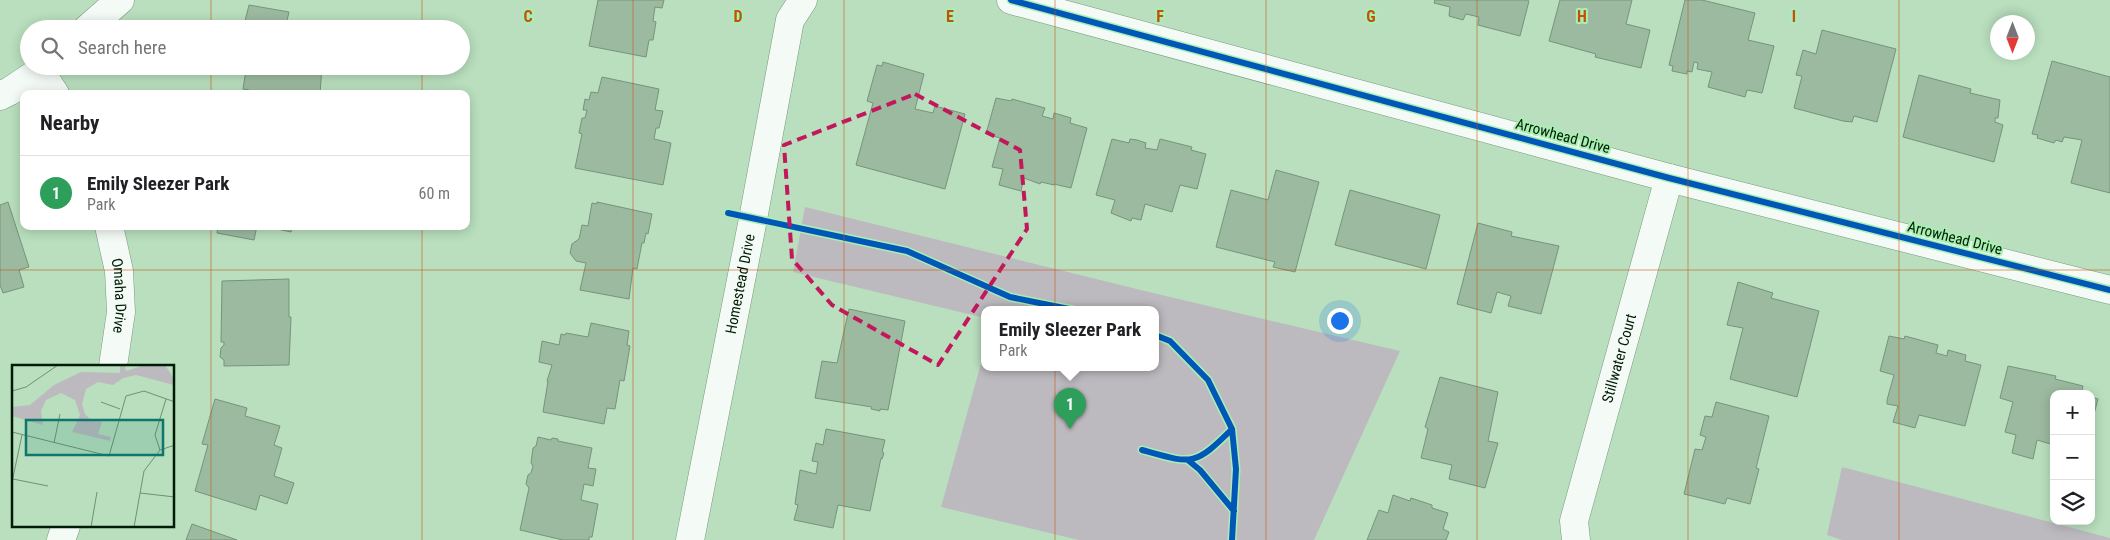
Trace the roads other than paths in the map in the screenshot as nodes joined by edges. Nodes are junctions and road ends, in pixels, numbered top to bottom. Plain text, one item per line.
1 (120, 0) edge
2 (803, 0) edge
3 (1011, 0) edge
4 (98, 20) edge
5 (33, 75) edge
6 (46, 75) edge
7 (53, 90) edge
8 (0, 96) edge
9 (1669, 178) junction
10 (110, 230) edge
11 (2110, 290) edge
12 (113, 365) edge
13 (65, 528) edge
14 (61, 540) edge
15 (690, 540) edge
16 (1576, 540) edge

1 - 4 street
2 - 15 street, Homestead Drive
3 - 9 street, Arrowhead Drive
5 - 8 street
6 - 7 street
9 - 11 street, Arrowhead Drive
9 - 16 street, Stillwater Court
10 - 12 street, Omaha Drive
13 - 14 street

